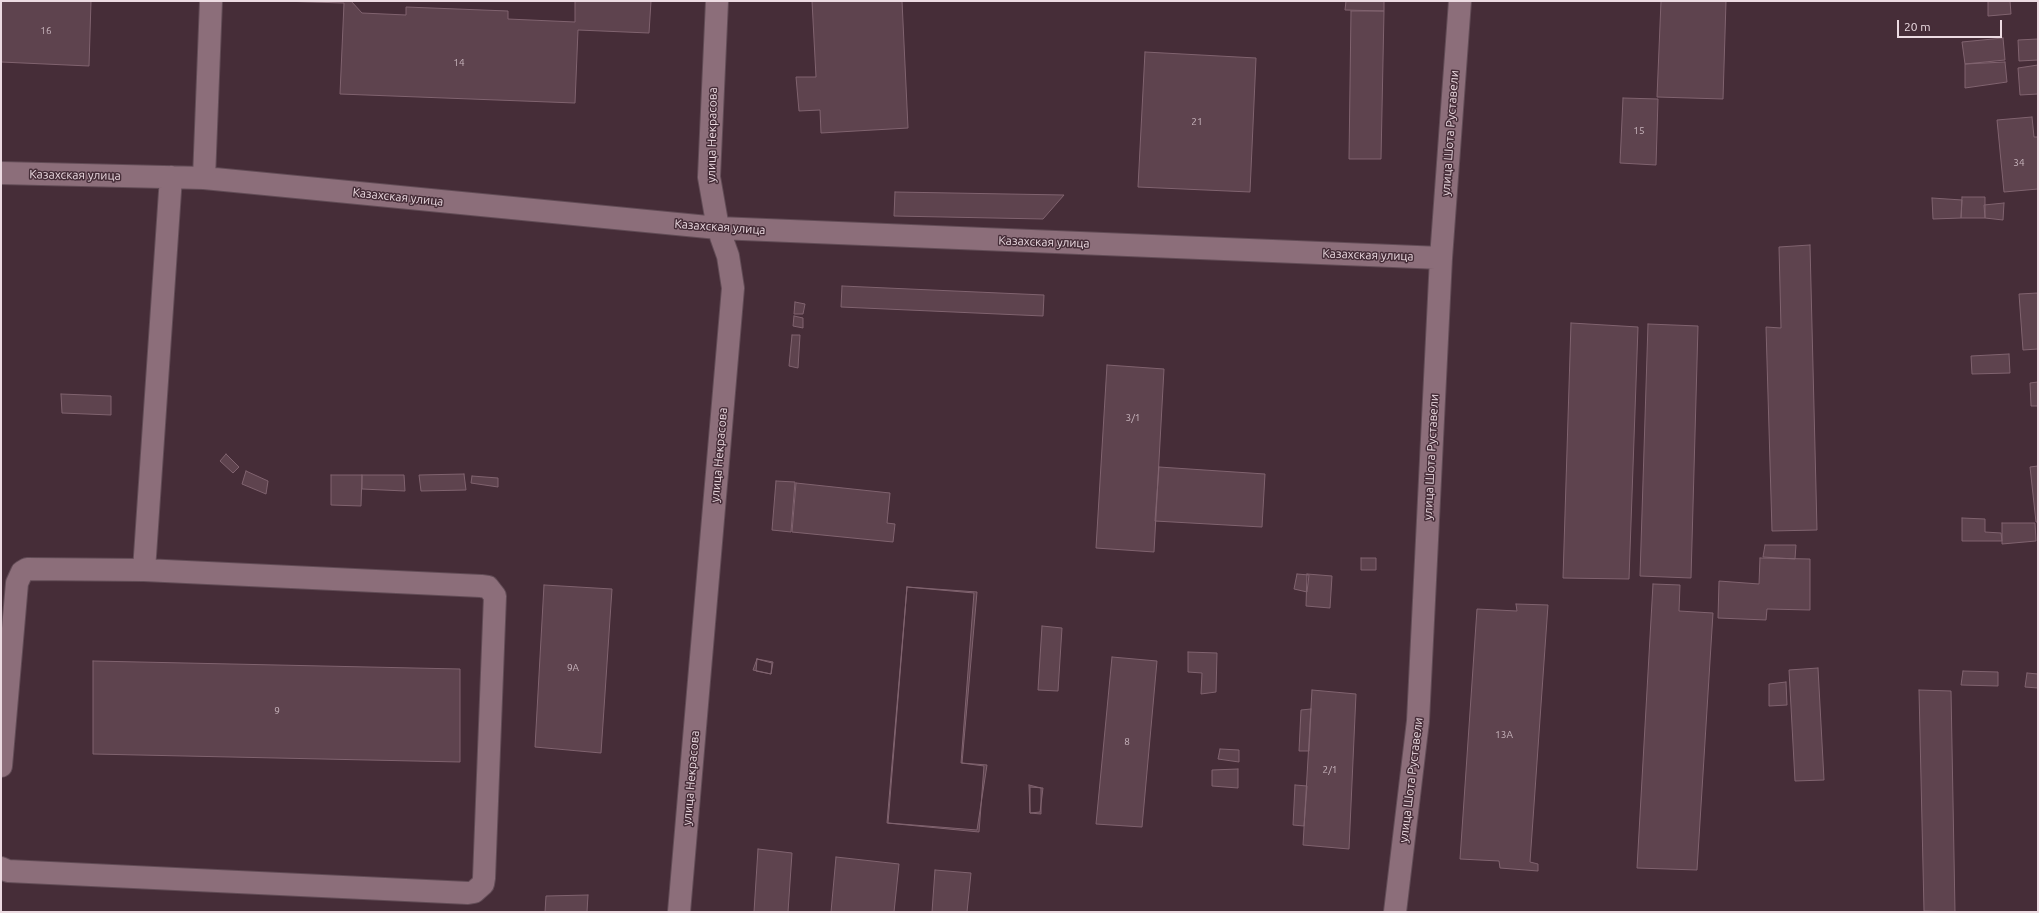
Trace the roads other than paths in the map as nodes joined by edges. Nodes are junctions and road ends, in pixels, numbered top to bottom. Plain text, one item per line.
1 (211, 1) edge
2 (717, 1) edge
3 (1460, 1) edge
4 (1, 174) edge
5 (171, 177) junction
6 (204, 178) junction
7 (718, 228) junction
8 (1441, 258) junction
9 (144, 570) junction
10 (1, 766) edge
11 (1, 868) edge
12 (680, 912) edge
13 (1395, 912) edge

1 - 6 street
2 - 7 street, улица Некрасова
3 - 8 street, улица Шота Руставели
4 - 5 street, Казахская улица
5 - 6 street, Казахская улица
5 - 9 street
6 - 7 street, Казахская улица
7 - 8 street, Казахская улица
7 - 12 street, улица Некрасова
8 - 13 street, улица Шота Руставели
9 - 10 street
9 - 11 street

